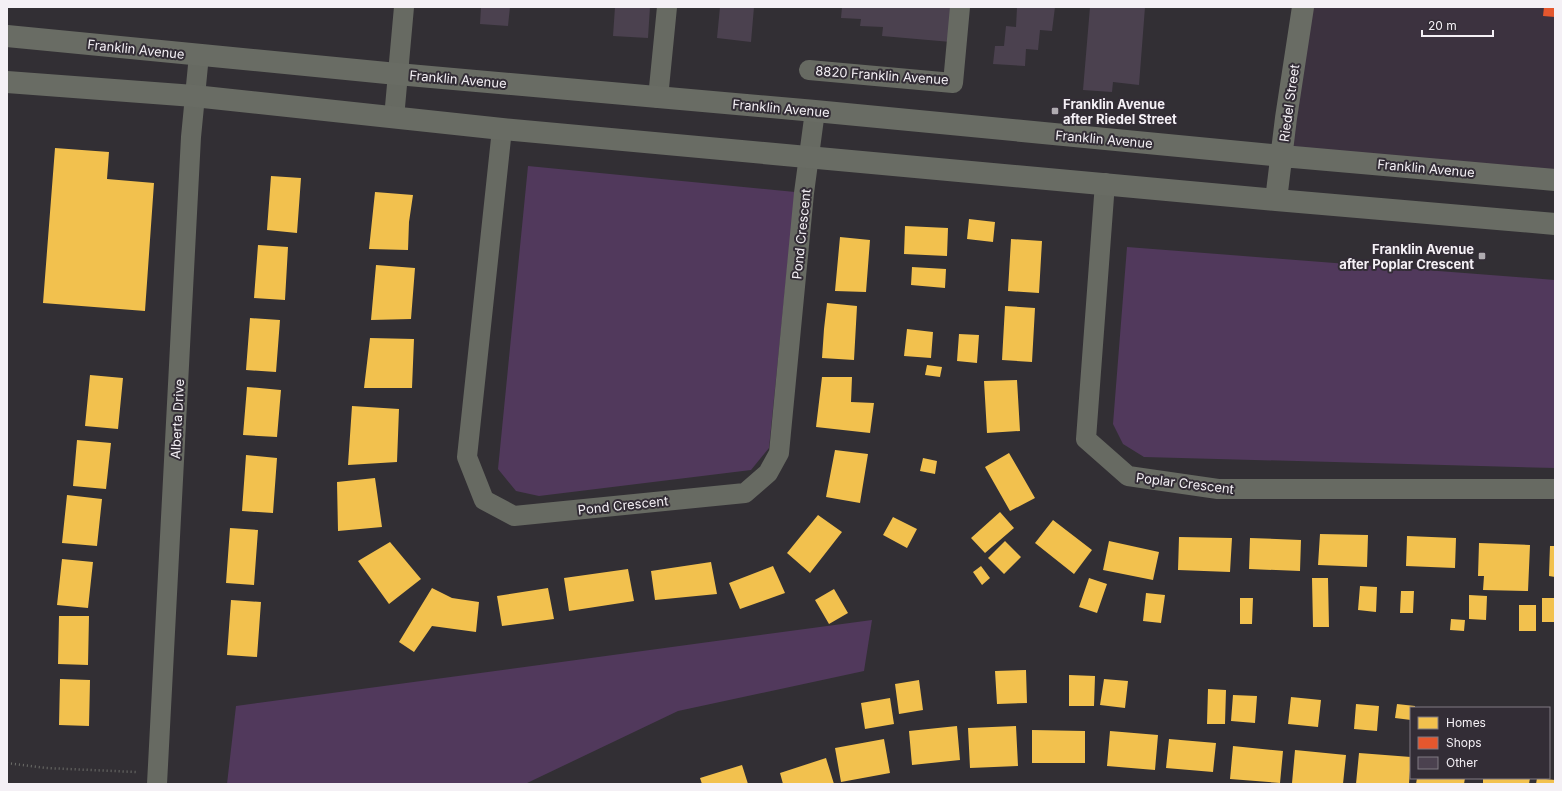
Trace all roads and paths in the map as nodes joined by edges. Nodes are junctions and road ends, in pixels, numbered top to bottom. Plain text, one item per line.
1 (404, 7) edge
2 (667, 7) edge
3 (960, 7) edge
4 (1303, 7) edge
5 (7, 36) edge
6 (199, 55) junction
7 (809, 70) dead end
8 (397, 74) junction
9 (7, 82) edge
10 (194, 96) junction
11 (658, 98) junction
12 (815, 111) junction
13 (394, 118) junction
14 (502, 128) junction
15 (1282, 156) junction
16 (810, 157) junction
17 (1555, 180) edge
18 (1105, 183) junction
19 (1276, 200) junction
20 (1555, 224) edge
21 (1555, 489) edge
22 (7, 763) edge
23 (158, 778) edge

1 - 8 street
2 - 11 street
3 - 7 street, 8820 Franklin Avenue
4 - 15 main road, Riedel Street
5 - 6 main road, Franklin Avenue
6 - 8 main road, Franklin Avenue
6 - 10 street, Alberta Drive
8 - 11 main road, Franklin Avenue
8 - 13 street
9 - 10 main road
10 - 13 main road
10 - 23 street, Alberta Drive
11 - 12 main road, Franklin Avenue
12 - 15 main road, Franklin Avenue
12 - 16 street, Pond Crescent
13 - 14 main road
14 - 16 main road
14 - 16 street, Pond Crescent
15 - 17 main road, Franklin Avenue
15 - 19 main road, Riedel Street
16 - 18 main road
18 - 19 main road
18 - 21 street, Poplar Crescent
19 - 20 main road
22 - 23 path

